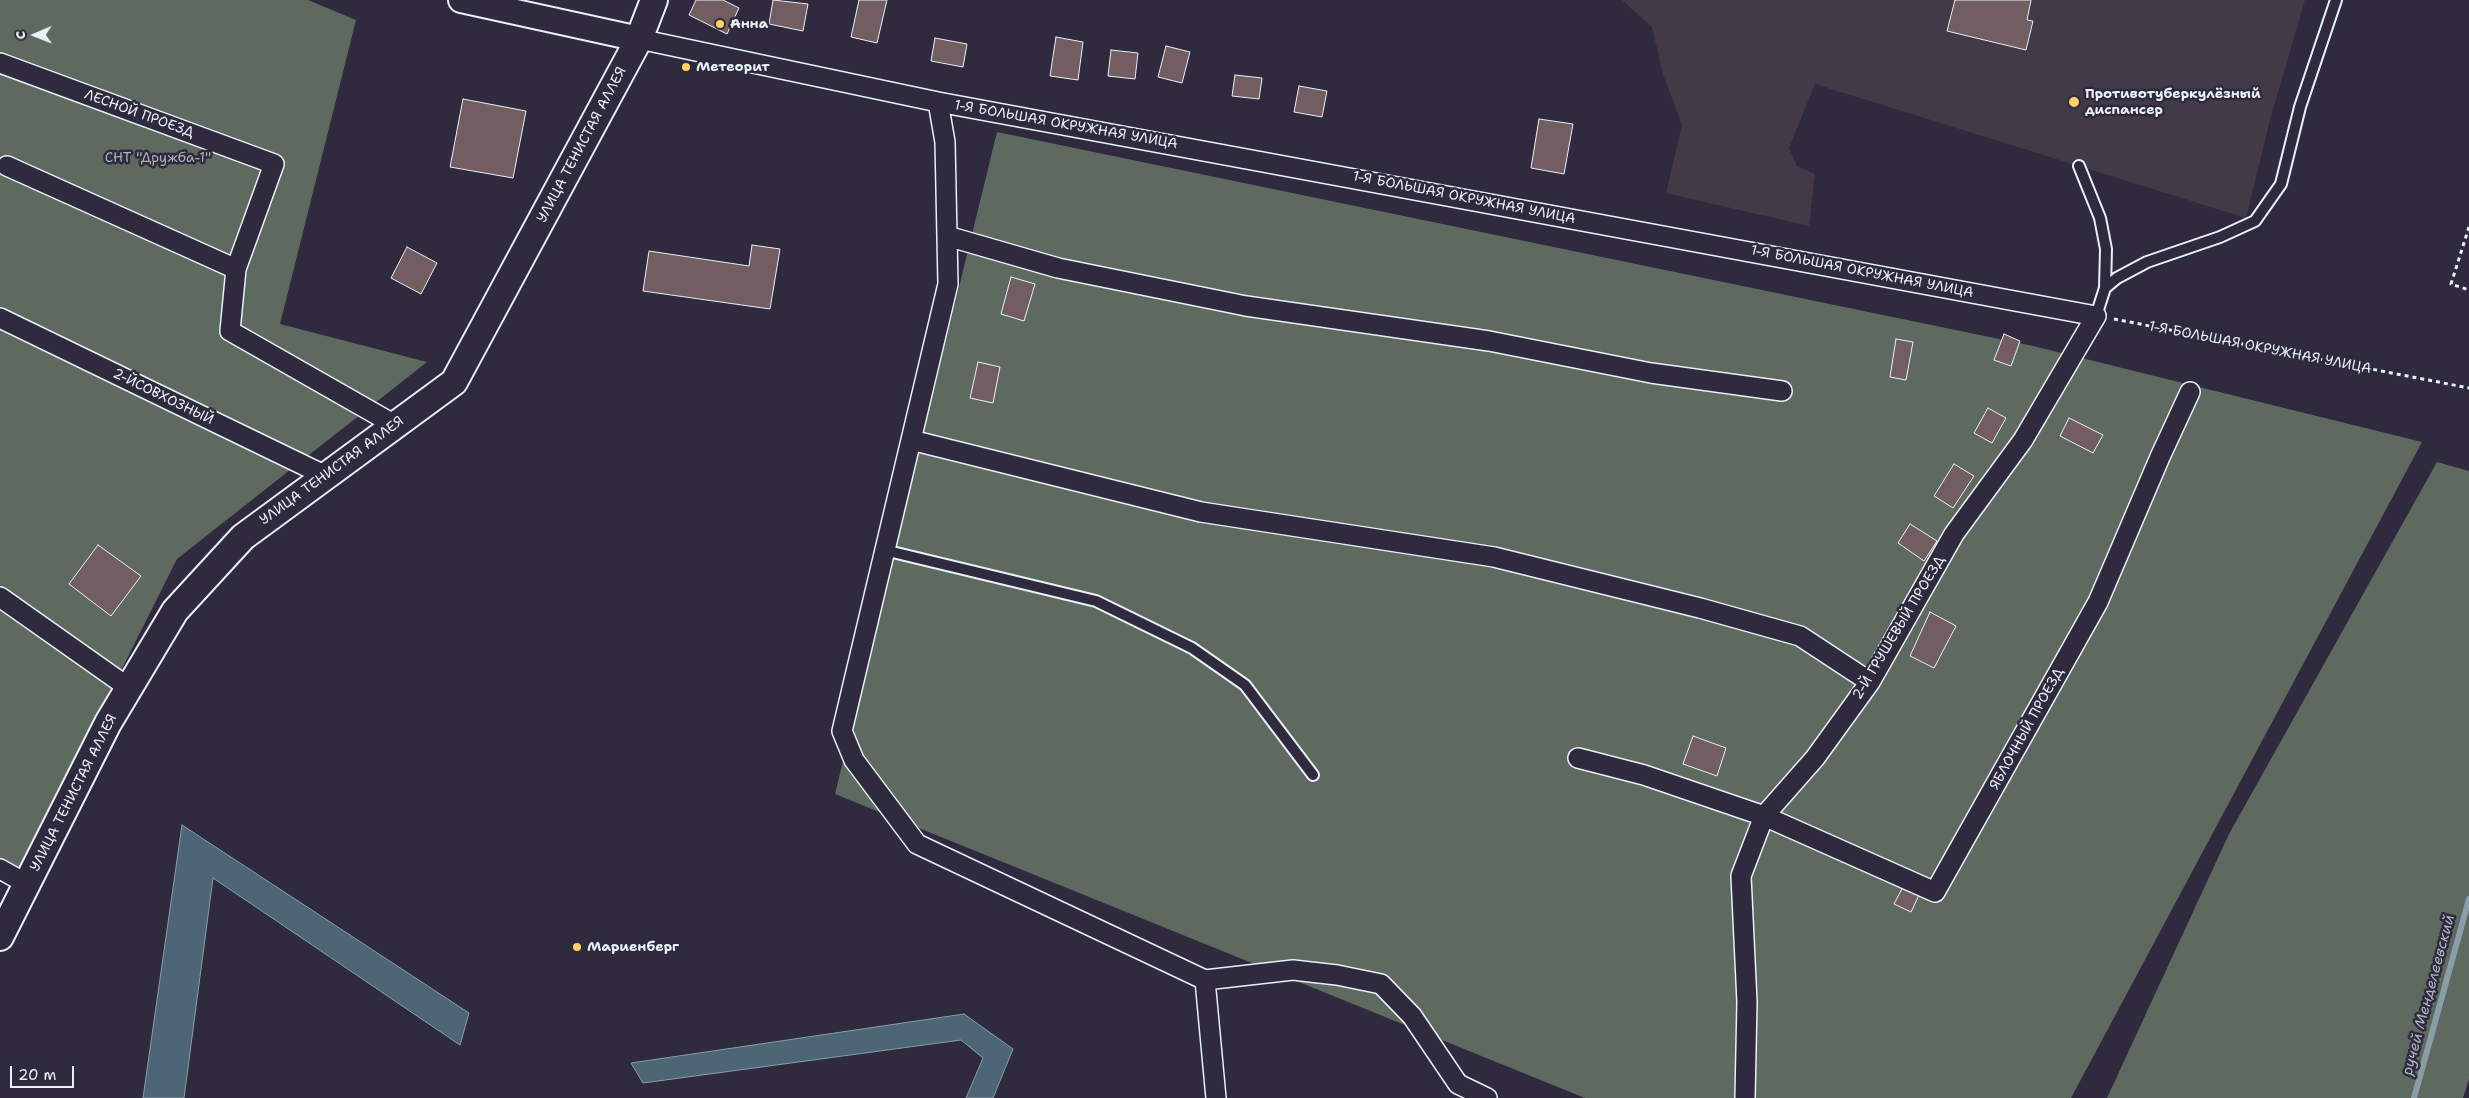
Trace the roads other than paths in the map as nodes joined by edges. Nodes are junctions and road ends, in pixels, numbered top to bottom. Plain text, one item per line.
1 (461, 0) edge
2 (654, 0) edge
3 (2336, 0) edge
4 (639, 39) junction
5 (0, 63) edge
6 (938, 102) junction
7 (7, 166) dead end
8 (2079, 166) dead end
9 (947, 236) junction
10 (236, 269) junction
11 (2105, 288) junction
12 (2096, 316) junction
13 (0, 318) edge
14 (1782, 391) dead end
15 (2190, 392) dead end
16 (395, 425) junction
17 (911, 440) junction
18 (326, 476) junction
19 (884, 550) junction
20 (0, 596) edge
21 (1870, 682) junction
22 (129, 688) junction
23 (1578, 758) dead end
24 (1312, 775) dead end
25 (1764, 816) junction
26 (0, 869) edge
27 (27, 884) junction
28 (0, 937) edge
29 (1206, 980) junction
30 (1216, 1098) edge
31 (1487, 1098) edge
32 (1745, 1098) edge

1 - 4 street, 1-Я БОЛЬШАЯ ОКРУЖНАЯ УЛИЦА
2 - 4 main road, УЛИЦА ТЕНИСТАЯ АЛЛЕЯ
3 - 11 lane
4 - 6 street, 1-Я БОЛЬШАЯ ОКРУЖНАЯ УЛИЦА
4 - 16 main road, УЛИЦА ТЕНИСТАЯ АЛЛЕЯ
5 - 10 street, ЛЕСНОЙ ПРОЕЗД
6 - 9 street
6 - 12 street, 1-Я БОЛЬШАЯ ОКРУЖНАЯ УЛИЦА
7 - 10 street
8 - 11 lane
9 - 14 street
9 - 17 street
10 - 16 street, ЛЕСНОЙ ПРОЕЗД
11 - 12 lane
12 - 21 street, 2-Й ГРУШЕВЫЙ ПРОЕЗД
13 - 18 street, 2-ЙСОВХОЗНЫЙ
15 - 25 street, ЯБЛОЧНЫЙ ПРОЕЗД
16 - 18 main road, УЛИЦА ТЕНИСТАЯ АЛЛЕЯ
17 - 19 street
17 - 21 street
18 - 22 main road, УЛИЦА ТЕНИСТАЯ АЛЛЕЯ
19 - 24 lane
19 - 29 street
20 - 22 street
21 - 25 street, 2-Й ГРУШЕВЫЙ ПРОЕЗД
22 - 27 main road, УЛИЦА ТЕНИСТАЯ АЛЛЕЯ
23 - 25 street
25 - 32 street, 2-Й ГРУШЕВЫЙ ПРОЕЗД
26 - 27 street
27 - 28 main road, УЛИЦА ТЕНИСТАЯ АЛЛЕЯ
29 - 30 street
29 - 31 street

